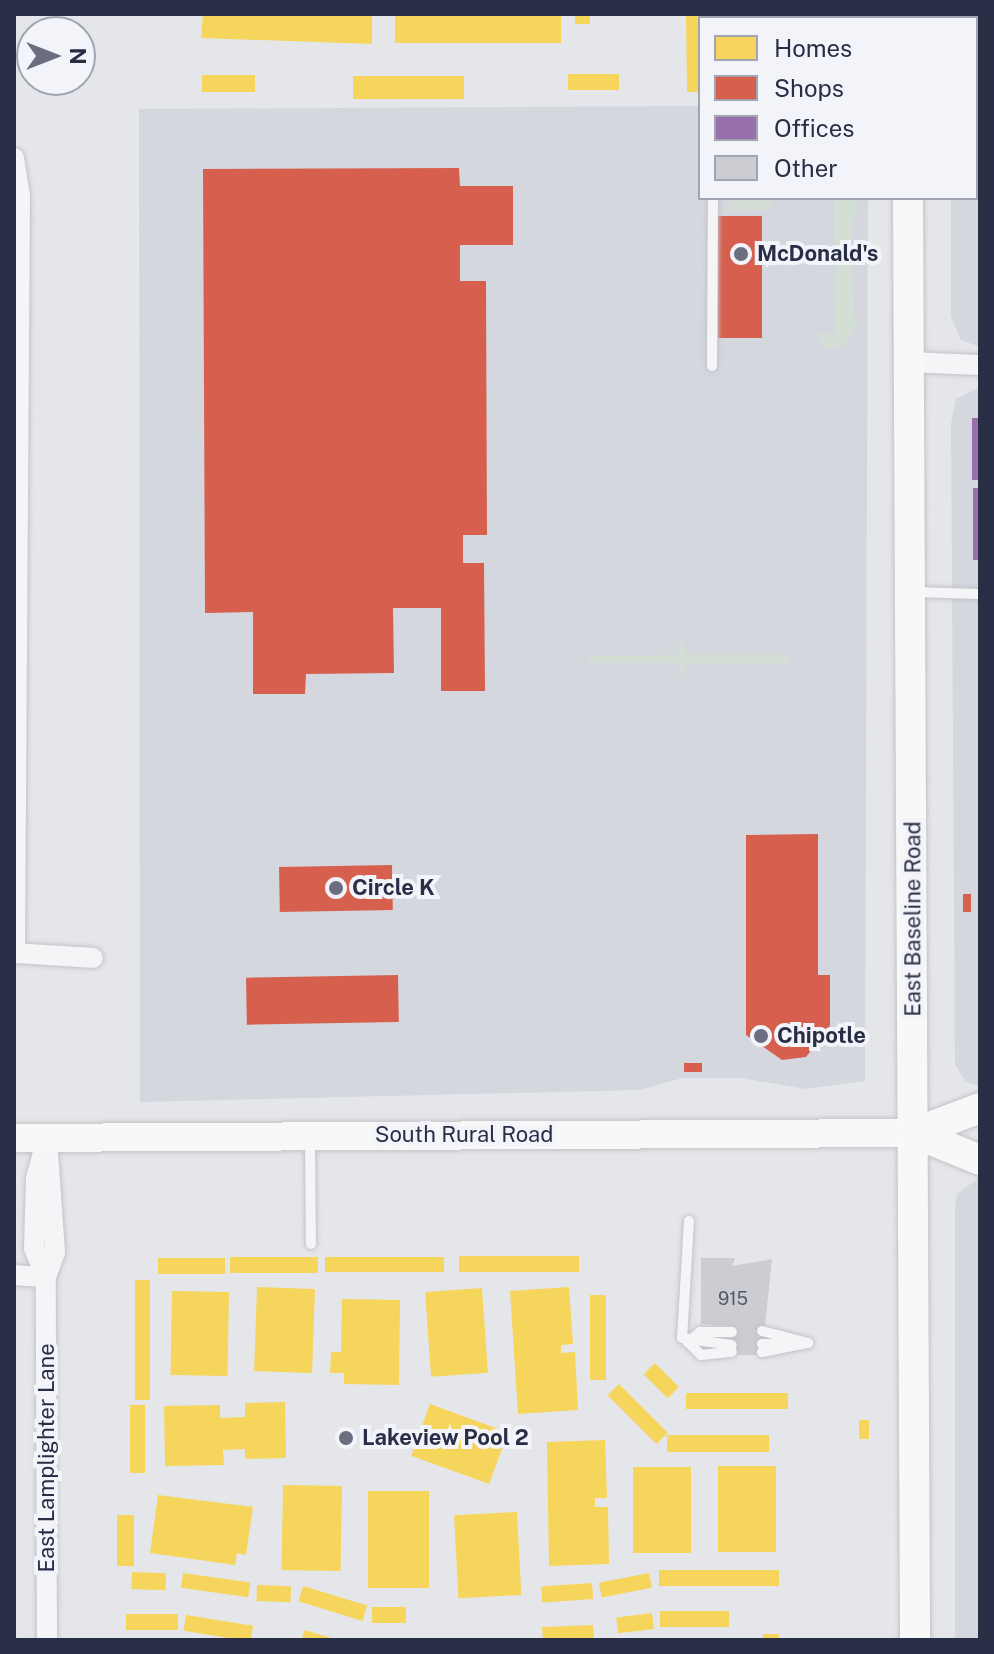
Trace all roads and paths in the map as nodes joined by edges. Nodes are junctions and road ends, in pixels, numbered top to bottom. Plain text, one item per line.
1 (14, 158) edge
2 (716, 200) edge
3 (908, 200) edge
4 (908, 362) junction
5 (980, 365) edge
6 (712, 366) dead end
7 (911, 592) junction
8 (980, 594) edge
9 (14, 953) edge
10 (93, 958) dead end
11 (980, 1108) edge
12 (914, 1133) junction
13 (310, 1136) junction
14 (47, 1137) junction
15 (14, 1138) edge
16 (980, 1160) edge
17 (689, 1221) dead end
18 (311, 1244) dead end
19 (14, 1275) edge
20 (46, 1277) junction
21 (762, 1331) dead end
22 (732, 1332) dead end
23 (688, 1342) junction
24 (732, 1348) dead end
25 (762, 1348) dead end
26 (47, 1640) edge
27 (915, 1640) edge

1 - 9 street
2 - 6 lane
3 - 4 main road, East Baseline Road
4 - 5 street
4 - 7 main road, East Baseline Road
7 - 8 lane
7 - 12 main road, East Baseline Road
9 - 10 street
11 - 12 main road, South Rural Road
12 - 13 main road, South Rural Road
12 - 16 main road, South Rural Road
12 - 27 main road, East Baseline Road
13 - 14 main road, South Rural Road
13 - 18 lane
14 - 15 main road, South Rural Road
14 - 20 street, East Lamplighter Lane
17 - 23 lane
19 - 20 street
20 - 26 street, East Lamplighter Lane
21 - 25 lane
22 - 23 lane
23 - 24 lane

